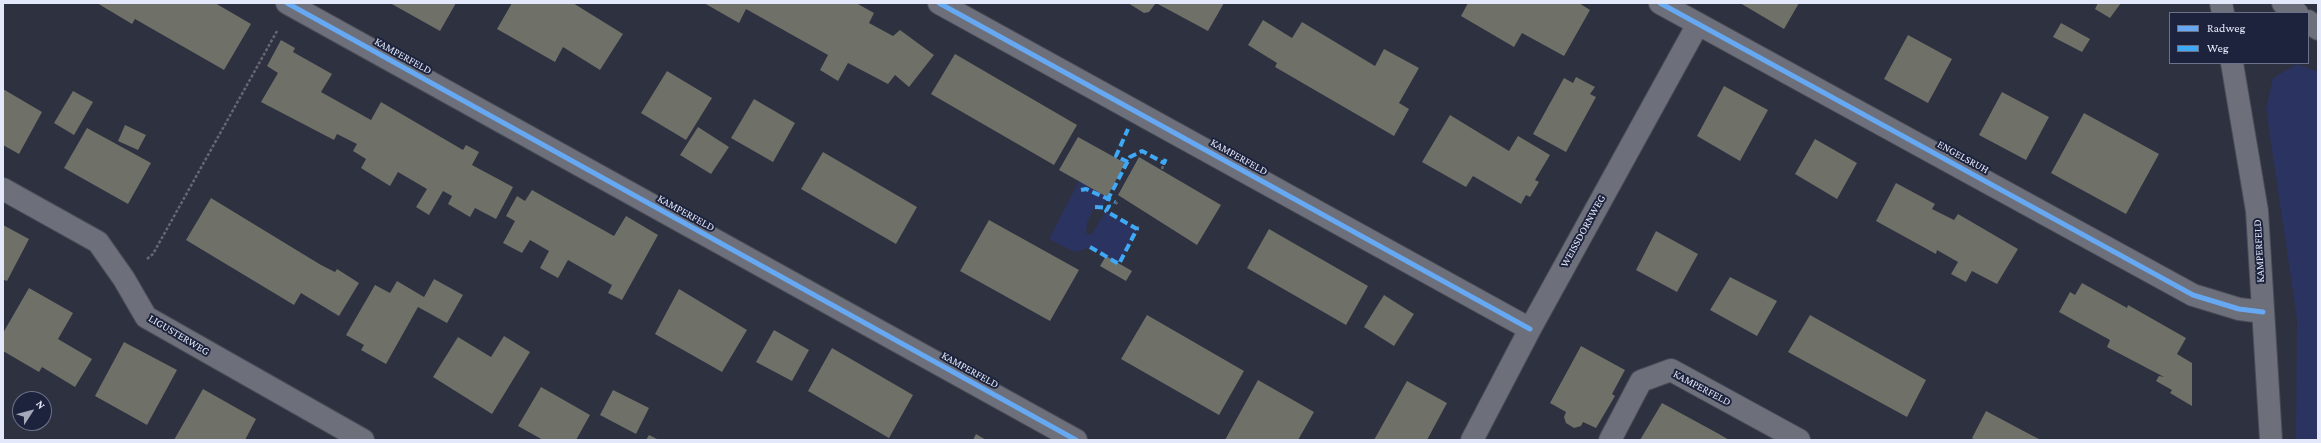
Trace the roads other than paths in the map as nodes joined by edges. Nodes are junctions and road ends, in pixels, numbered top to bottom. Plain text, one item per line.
1 (939, 3) edge
2 (1660, 3) edge
3 (2283, 3) edge
4 (289, 4) edge
5 (2296, 12) edge
6 (2309, 22) edge
7 (1698, 24) junction
8 (2318, 29) edge
9 (2232, 64) edge
10 (3, 189) edge
11 (2263, 312) junction
12 (1530, 329) junction
13 (363, 440) edge
14 (1076, 440) edge
15 (1472, 440) edge
16 (1610, 440) edge
17 (1799, 440) edge
18 (2271, 440) edge

1 - 12 street, KAMPERFELD
2 - 7 street, ENGELSRUH
3 - 5 street
4 - 14 street, KAMPERFELD
6 - 8 street
7 - 11 street, ENGELSRUH
7 - 12 street, WEISSDORNWEG
9 - 11 street, KAMPERFELD
10 - 13 street, LIGUSTERWEG
11 - 18 street, KAMPERFELD
12 - 15 street, WEISSDORNWEG
16 - 17 street, KAMPERFELD

